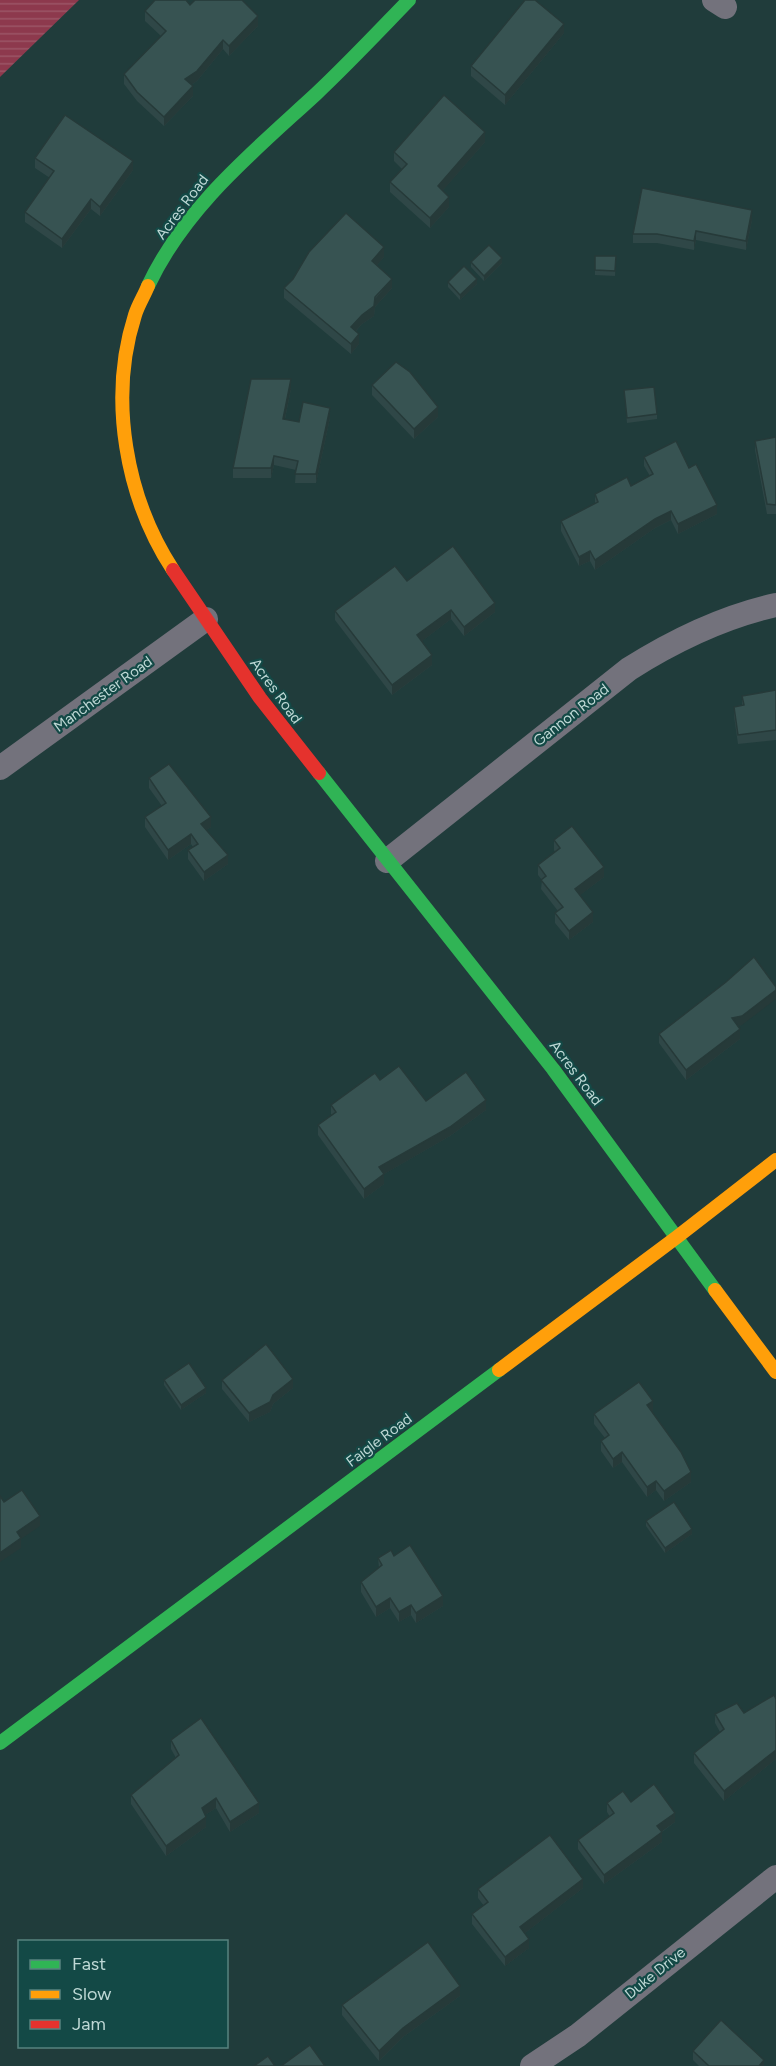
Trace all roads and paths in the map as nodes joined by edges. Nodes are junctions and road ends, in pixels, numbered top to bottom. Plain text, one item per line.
1 (409, 0) edge
2 (776, 605) edge
3 (206, 619) junction
4 (0, 768) edge
5 (387, 861) junction
6 (776, 1160) edge
7 (677, 1237) junction
8 (776, 1372) edge
9 (0, 1743) edge
10 (776, 1877) edge
11 (532, 2066) edge

1 - 3 street, Acres Road
2 - 5 street, Gannon Road
3 - 4 street, Manchester Road
3 - 5 street, Acres Road
5 - 7 street, Acres Road
6 - 7 street, Faigle Road
7 - 8 street, Acres Road
7 - 9 street, Faigle Road
10 - 11 street, Duke Drive

